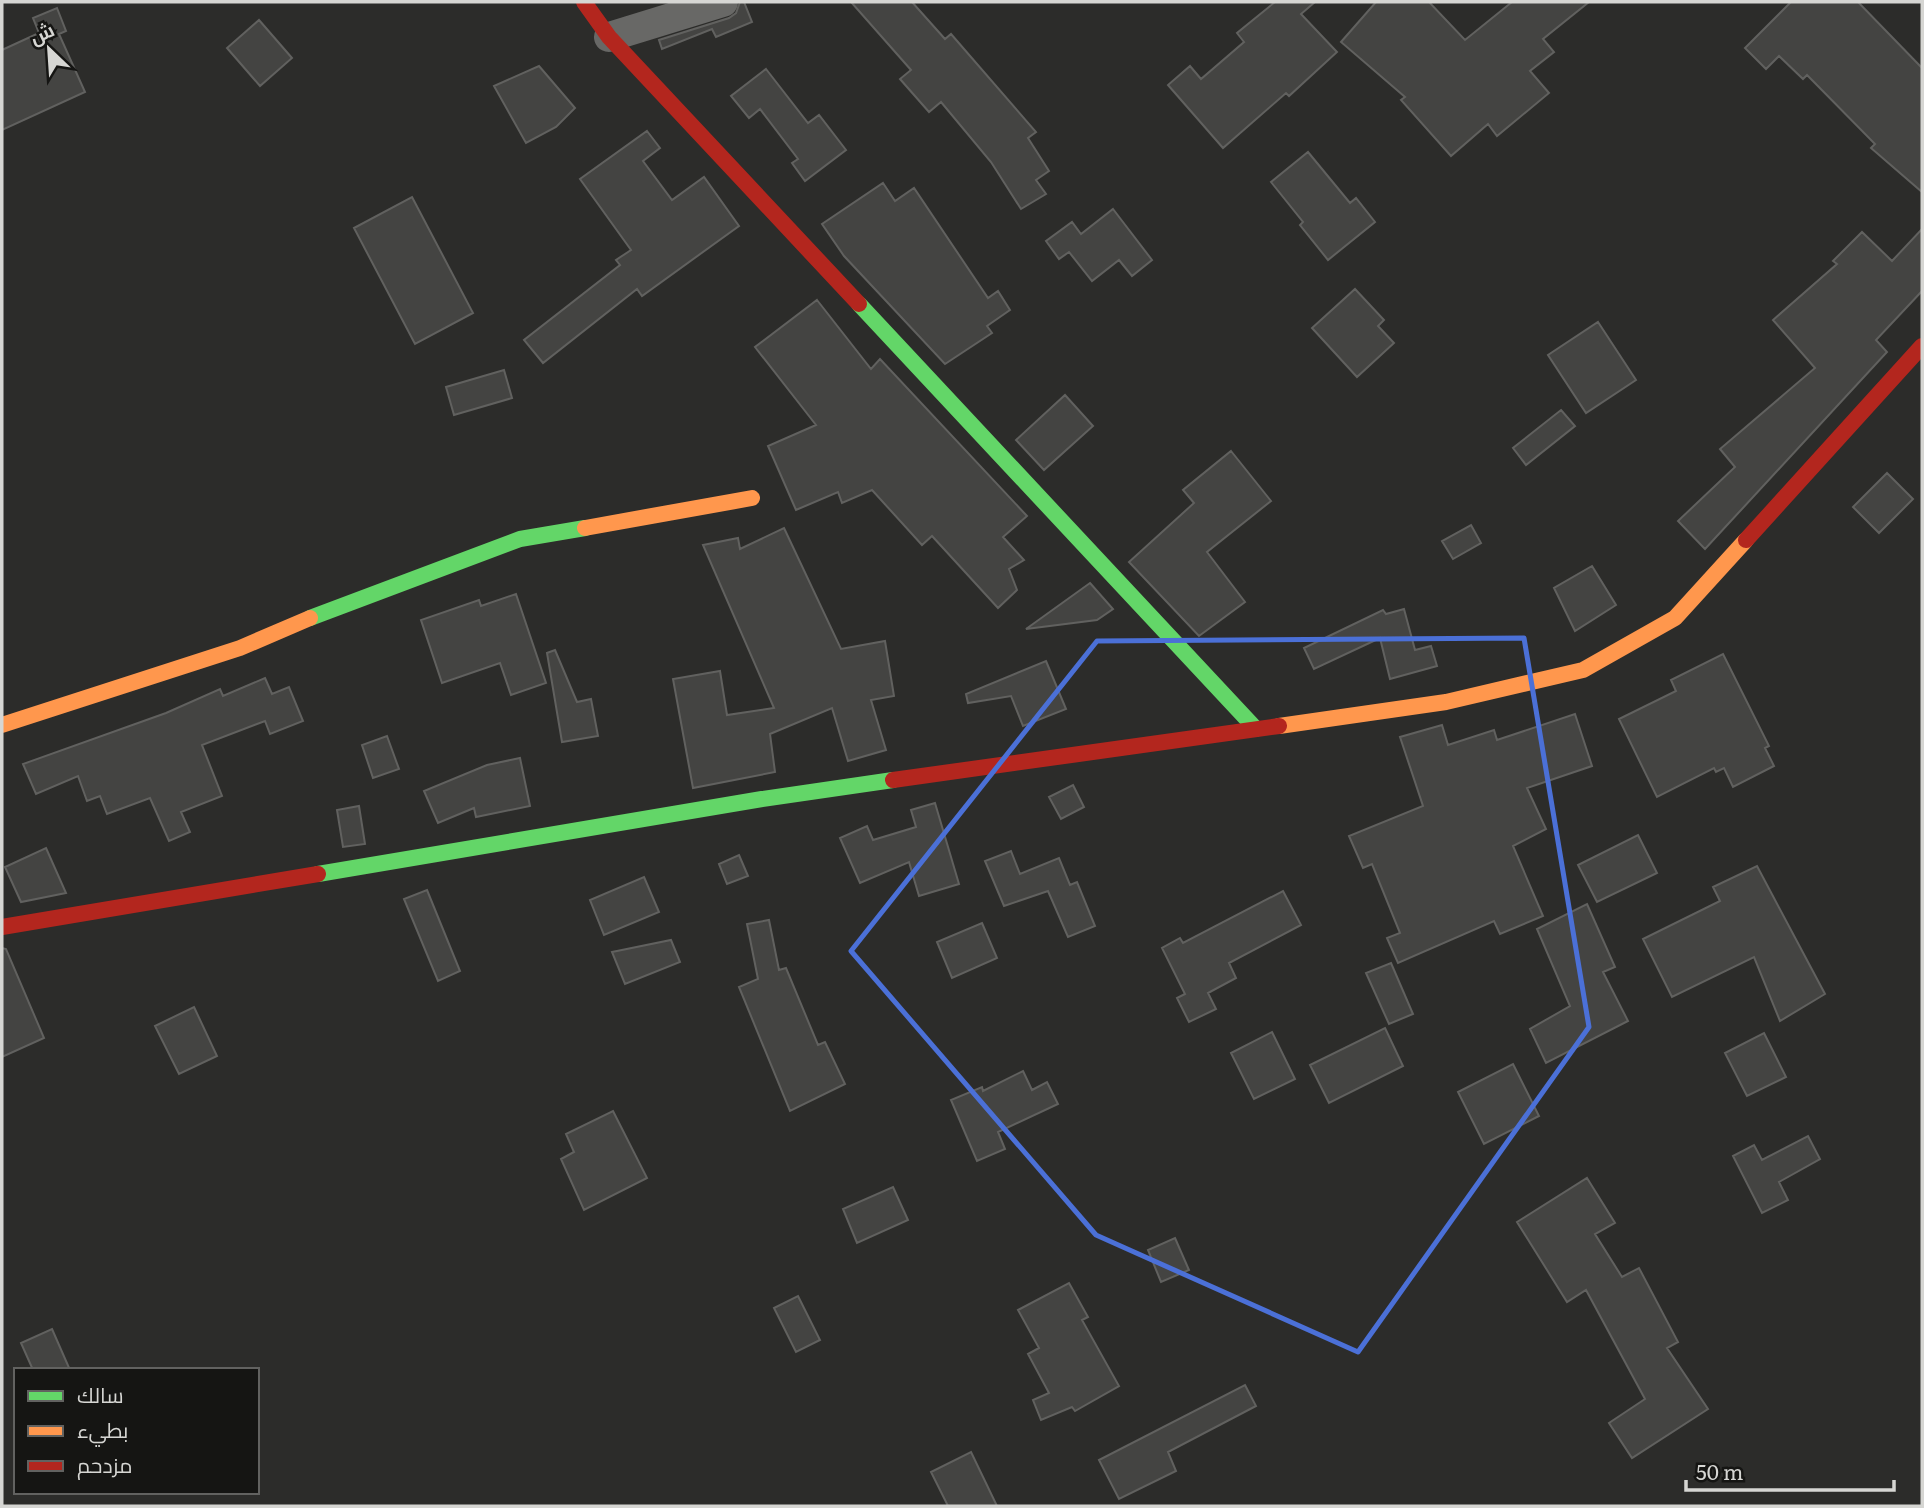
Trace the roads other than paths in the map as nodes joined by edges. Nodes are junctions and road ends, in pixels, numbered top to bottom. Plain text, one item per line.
1 (583, 2) edge
2 (723, 2) edge
3 (609, 37) junction
4 (1922, 346) edge
5 (752, 498) dead end
6 (2, 725) edge
7 (1256, 729) junction
8 (2, 927) edge

1 - 3 street
2 - 3 street
3 - 7 street
4 - 7 street
5 - 6 street
7 - 8 street

